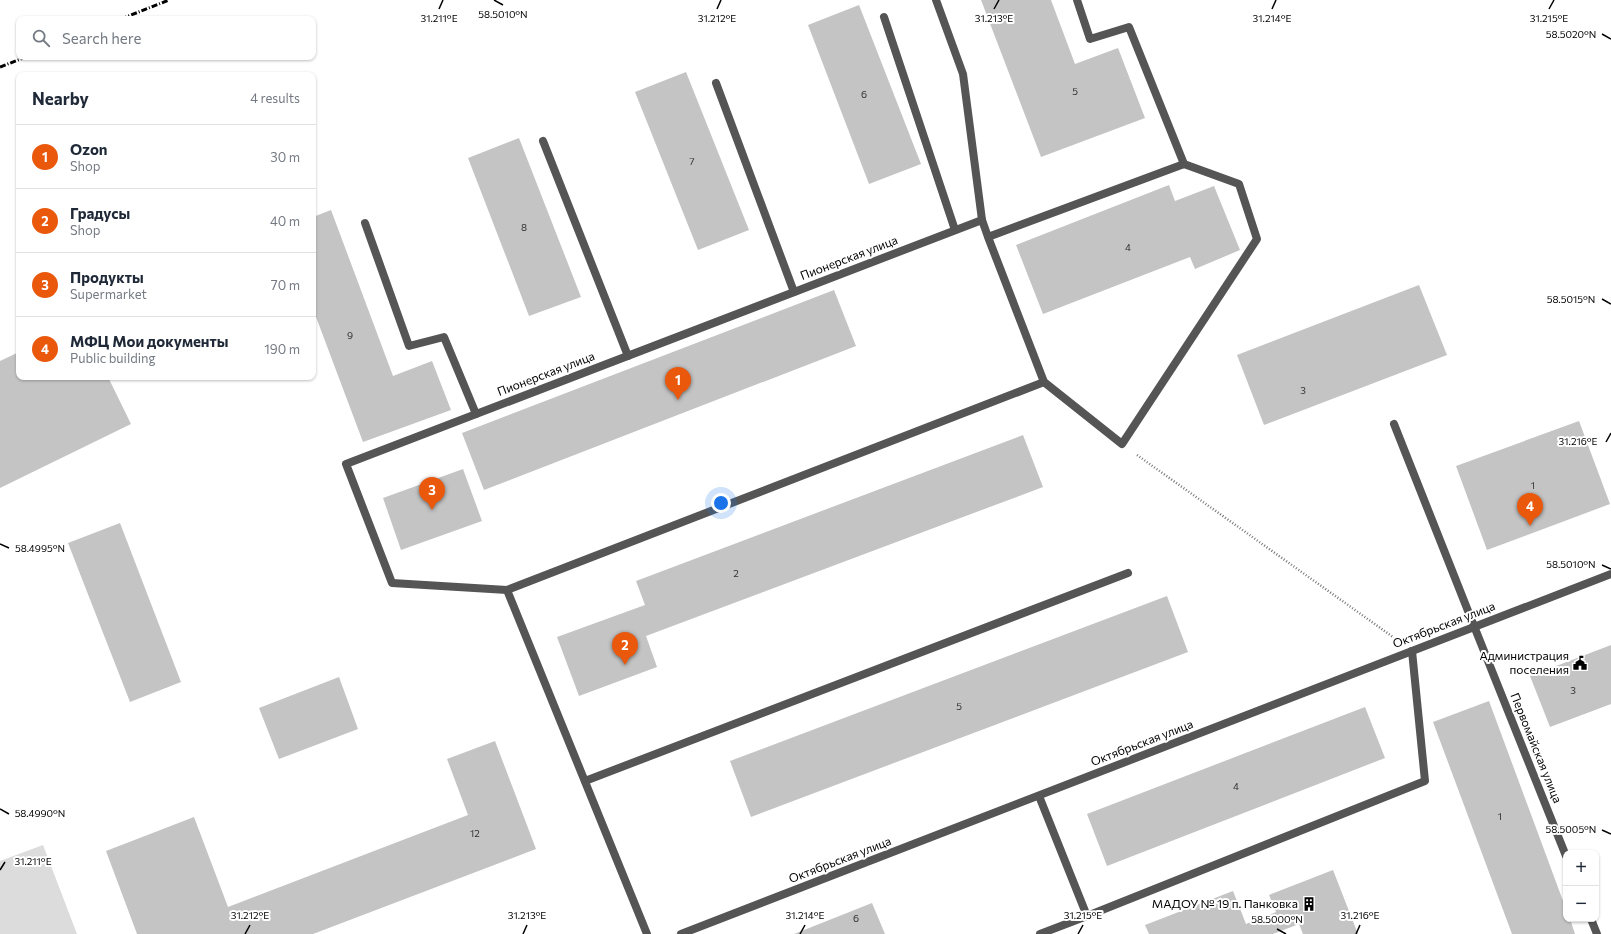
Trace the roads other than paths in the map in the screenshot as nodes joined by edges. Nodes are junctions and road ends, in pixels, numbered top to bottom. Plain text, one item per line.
1 (936, 0) edge
2 (1077, 0) edge
3 (884, 17) dead end
4 (716, 83) dead end
5 (543, 141) dead end
6 (1184, 164) junction
7 (982, 220) junction
8 (365, 223) dead end
9 (955, 230) junction
10 (988, 237) junction
11 (794, 292) junction
12 (628, 356) junction
13 (1044, 382) junction
14 (476, 414) junction
15 (1394, 424) dead end
16 (1128, 573) dead end
17 (1611, 574) edge
18 (507, 590) junction
19 (1474, 626) junction
20 (1412, 650) junction
21 (585, 781) junction
22 (1039, 796) junction
23 (1564, 850) edge
24 (1087, 916) junction
25 (1592, 922) edge
26 (647, 934) edge
27 (681, 934) edge
28 (1040, 934) edge
29 (1597, 934) edge

1 - 7 street
2 - 6 street
3 - 9 street
4 - 11 street
5 - 12 street
6 - 10 street
6 - 13 street
7 - 9 street, Пионерская улица
7 - 10 street
8 - 14 street
9 - 11 street, Пионерская улица
10 - 13 street
11 - 12 street, Пионерская улица
12 - 14 street, Пионерская улица
13 - 18 street
14 - 18 street, Пионерская улица
15 - 19 street, Первомайская улица
16 - 21 street
17 - 19 street, Октябрьская улица
18 - 21 street
19 - 20 street, Октябрьская улица
19 - 23 street, Первомайская улица
20 - 22 street, Октябрьская улица
20 - 24 street
21 - 26 street
22 - 24 street
22 - 27 street, Октябрьская улица
24 - 28 street
25 - 29 street

